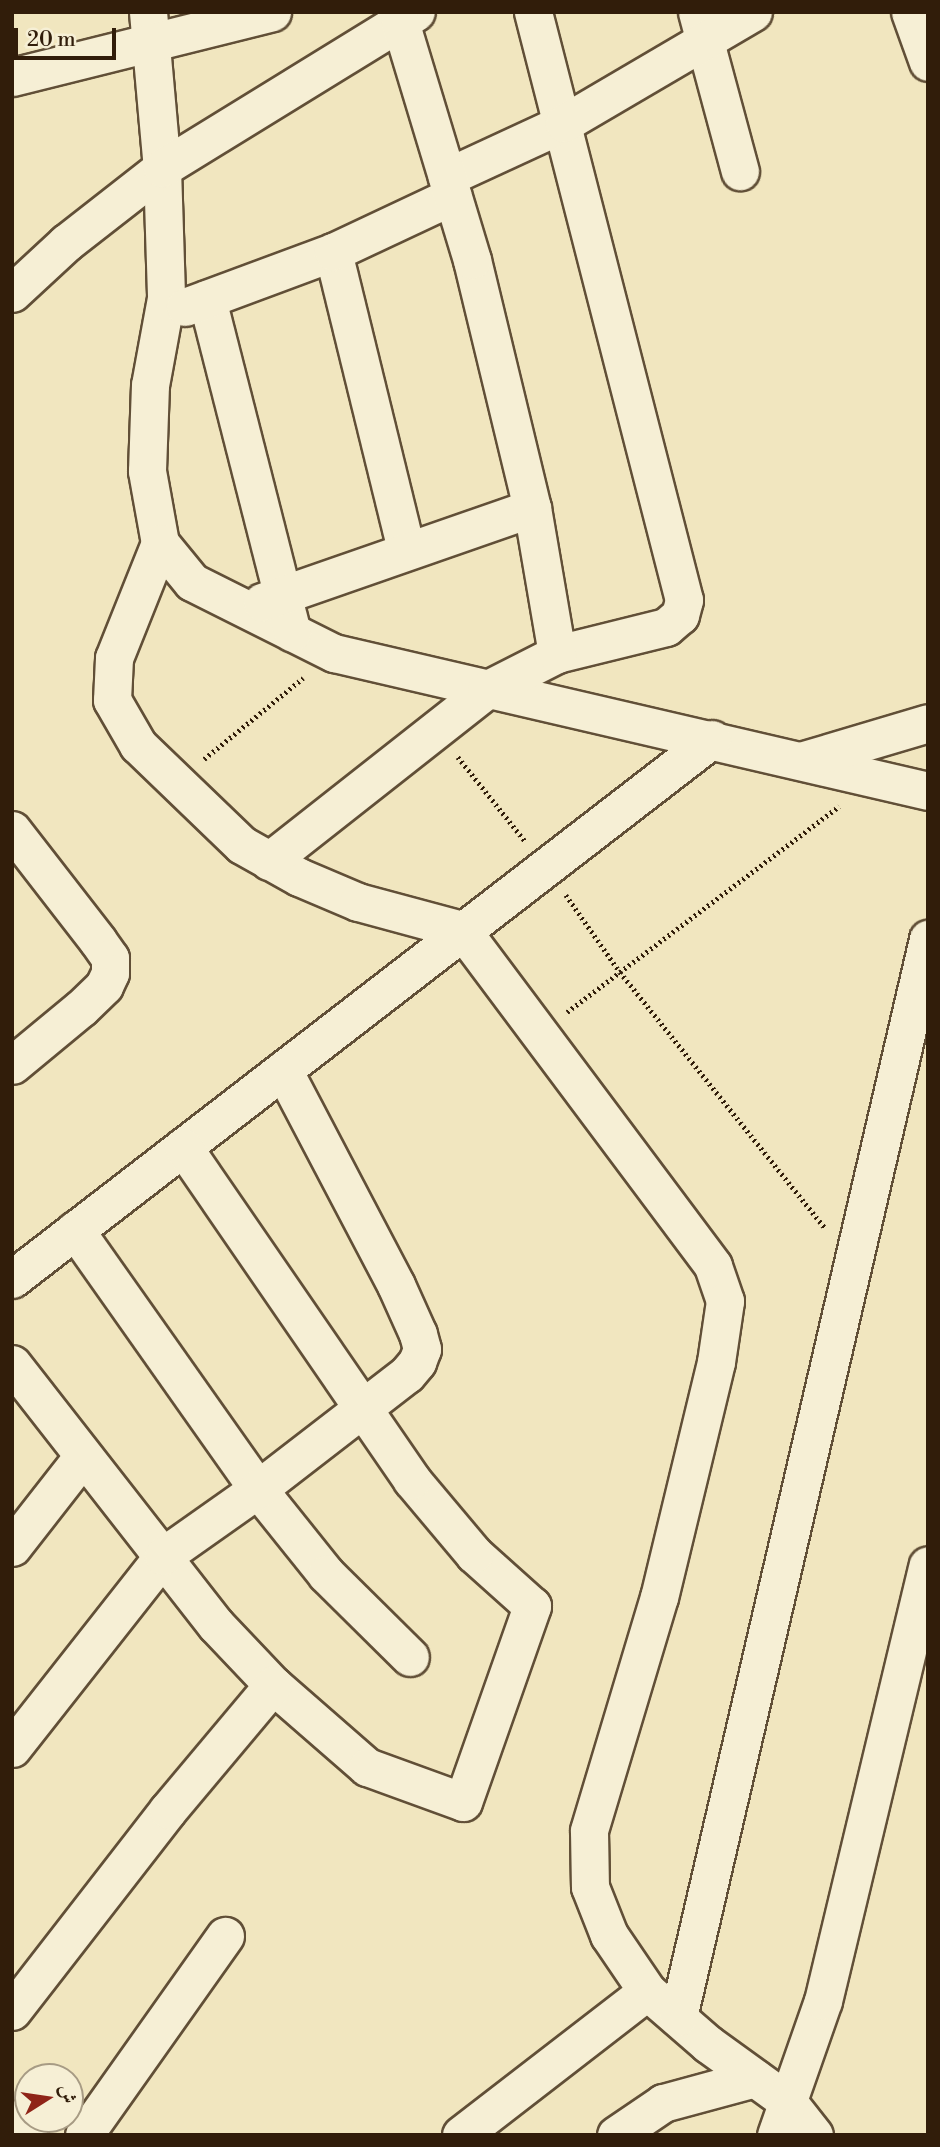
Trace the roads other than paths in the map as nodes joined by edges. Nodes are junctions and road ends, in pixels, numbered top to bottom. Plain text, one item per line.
1 (272, 12) edge
2 (533, 12) edge
3 (752, 12) edge
4 (910, 12) edge
5 (234, 17) edge
6 (408, 17) edge
7 (163, 26) edge
8 (701, 27) edge
9 (928, 62) edge
10 (12, 76) edge
11 (564, 123) junction
12 (162, 168) junction
13 (740, 171) dead end
14 (449, 186) junction
15 (333, 252) junction
16 (12, 293) edge
17 (207, 299) junction
18 (163, 314) junction
19 (532, 508) junction
20 (160, 543) junction
21 (407, 551) junction
22 (283, 594) junction
23 (242, 609) junction
24 (292, 632) junction
25 (557, 654) junction
26 (486, 690) junction
27 (928, 723) edge
28 (712, 739) junction
29 (803, 760) junction
30 (928, 791) edge
31 (12, 830) edge
32 (269, 860) junction
33 (462, 930) junction
34 (928, 939) edge
35 (12, 1065) edge
36 (283, 1070) junction
37 (183, 1147) junction
38 (75, 1230) junction
39 (12, 1279) edge
40 (12, 1364) edge
41 (362, 1408) junction
42 (83, 1456) junction
43 (258, 1489) junction
44 (12, 1547) edge
45 (163, 1556) junction
46 (928, 1565) edge
47 (410, 1657) dead end
48 (273, 1685) junction
49 (12, 1748) edge
50 (225, 1936) dead end
51 (647, 1991) junction
52 (12, 2011) edge
53 (678, 2017) junction
54 (755, 2078) junction
55 (782, 2118) edge
56 (12, 2119) edge
57 (29, 2135) edge
58 (84, 2135) edge
59 (461, 2135) edge
60 (616, 2135) edge
61 (814, 2135) edge

1 - 5 street
2 - 11 street
3 - 8 street
4 - 9 street
5 - 7 street
6 - 12 street
6 - 14 street
7 - 10 street
7 - 12 street
8 - 11 street
8 - 13 street
11 - 14 street
11 - 25 street
12 - 16 street
12 - 18 street
14 - 15 street
14 - 19 street
15 - 17 street
15 - 21 street
17 - 18 street
17 - 22 street
18 - 20 street
19 - 21 street
19 - 25 street
20 - 23 street
20 - 32 street
21 - 22 street
22 - 23 street
22 - 24 street
23 - 24 street
24 - 26 street
25 - 26 street
26 - 28 street
26 - 32 street
27 - 29 street
28 - 29 street
28 - 33 street
29 - 30 street
31 - 35 street
32 - 33 street
33 - 36 street
33 - 51 street
34 - 53 street
36 - 37 street
36 - 41 street
37 - 38 street
37 - 41 street
38 - 39 street
38 - 43 street
40 - 42 street
41 - 43 street
41 - 48 street
42 - 44 street
42 - 45 street
43 - 45 street
43 - 47 street
45 - 48 street
45 - 49 street
46 - 55 street
48 - 52 street
50 - 58 street
51 - 53 street
51 - 59 street
53 - 54 street
54 - 55 street
54 - 60 street
55 - 61 street
56 - 57 street

